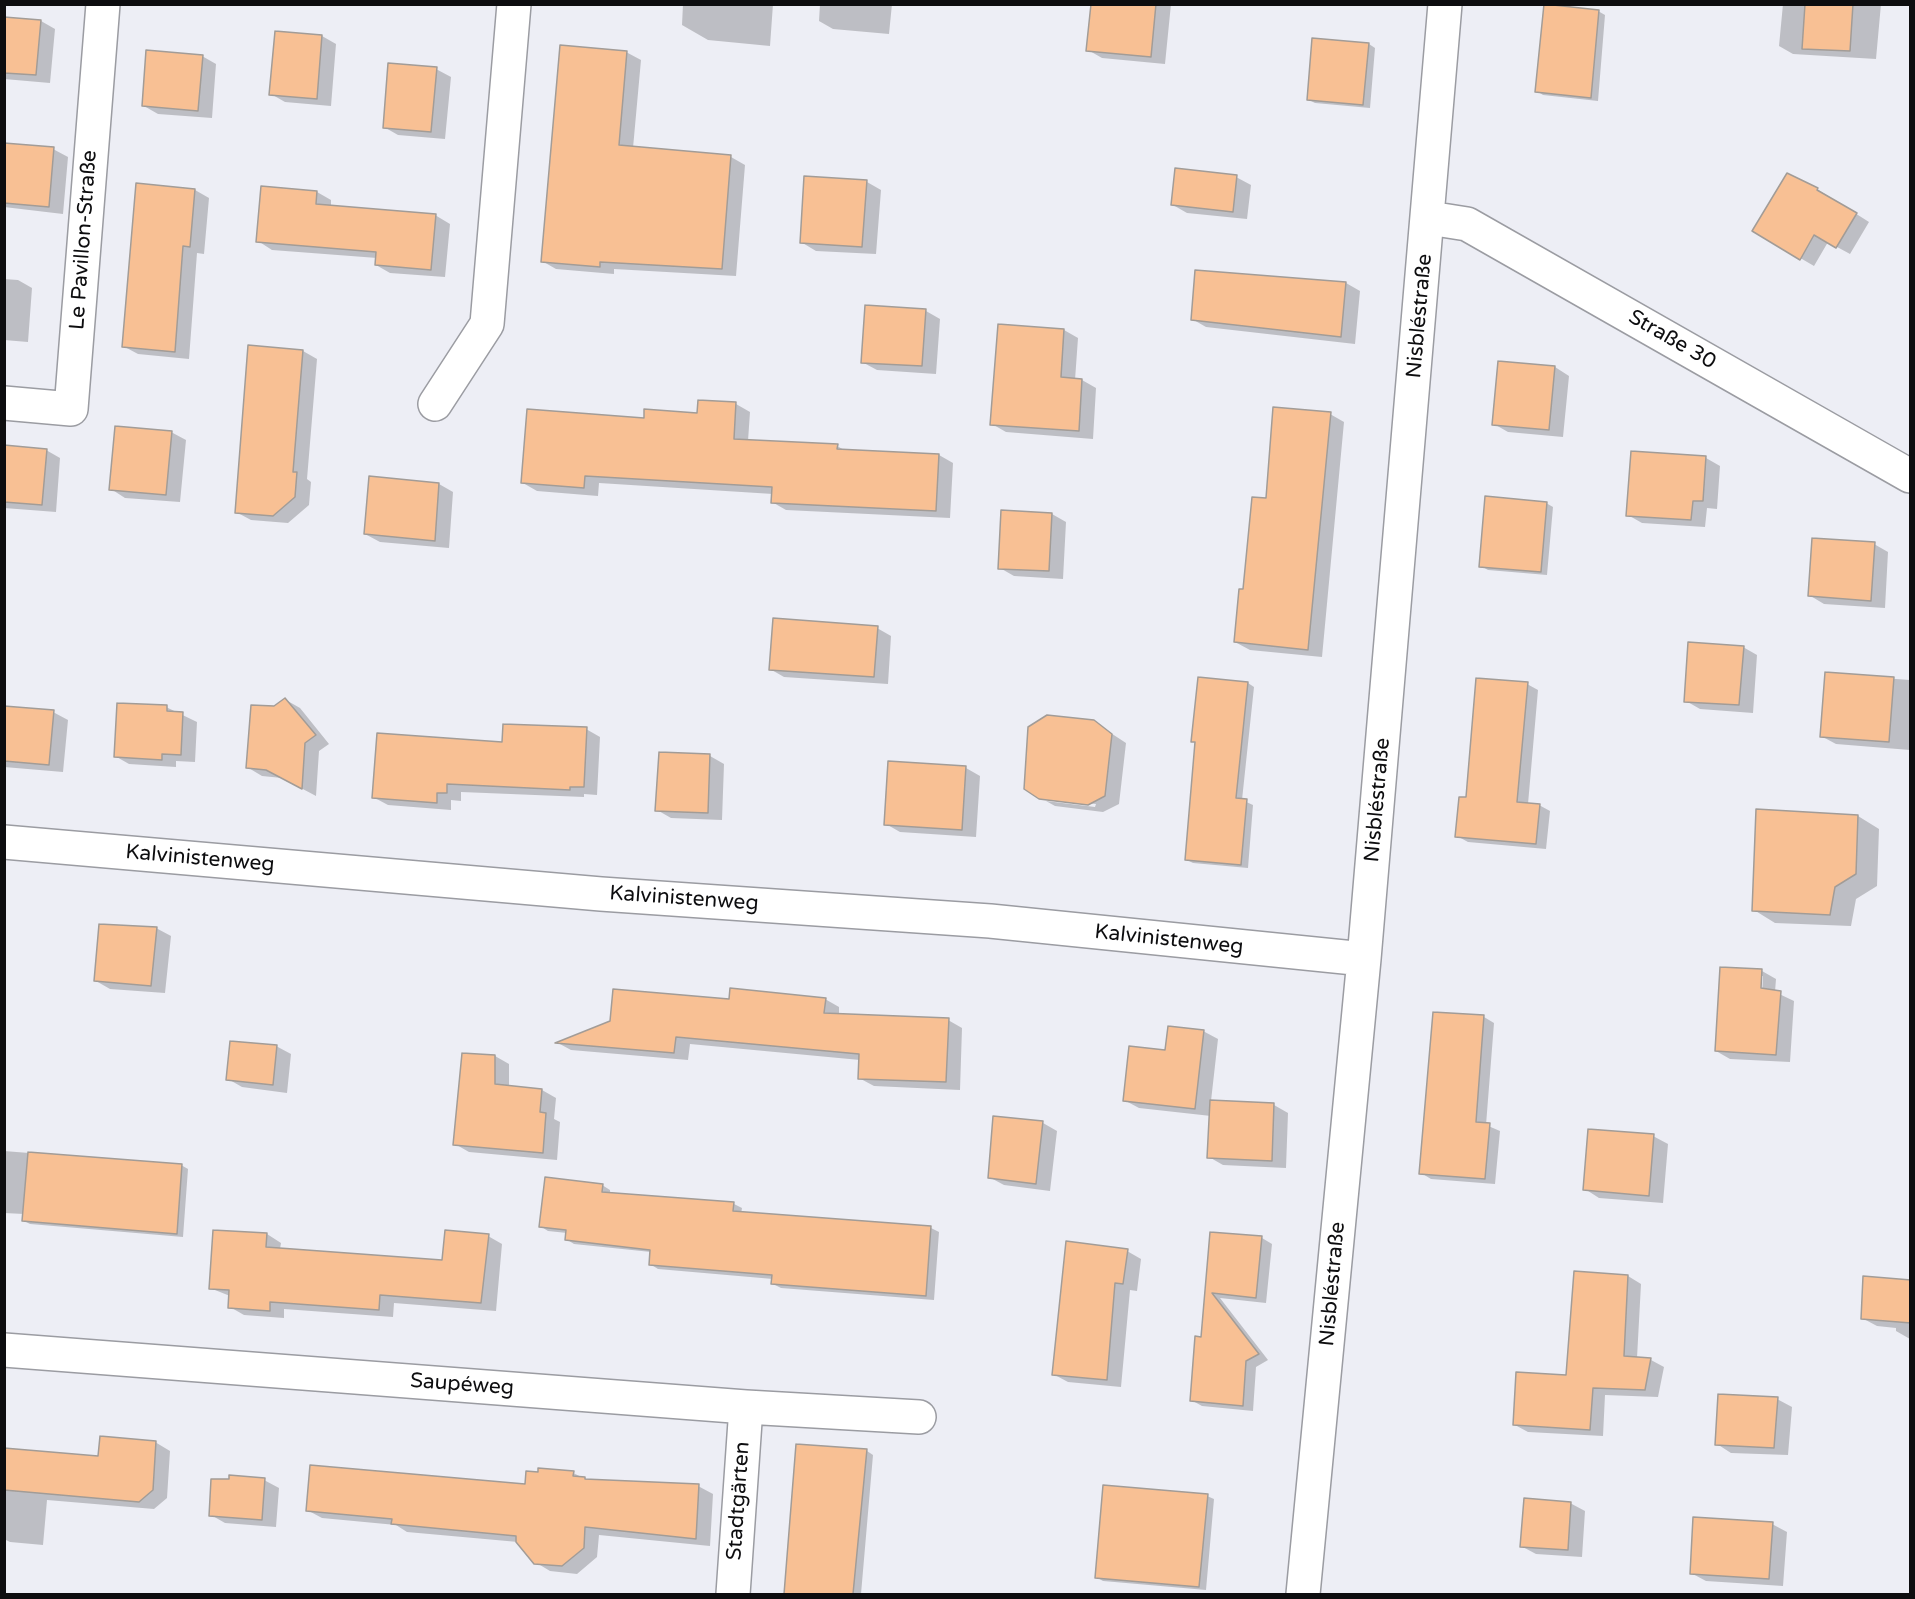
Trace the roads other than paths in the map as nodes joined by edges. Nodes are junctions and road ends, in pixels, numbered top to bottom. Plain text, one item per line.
1 (103, 4) edge
2 (514, 4) edge
3 (1445, 4) edge
4 (1429, 218) junction
5 (4, 403) edge
6 (435, 404) dead end
7 (1911, 476) edge
8 (4, 842) edge
9 (1364, 959) junction
10 (4, 1350) edge
11 (746, 1407) junction
12 (919, 1417) dead end
13 (733, 1594) edge
14 (1304, 1594) edge

1 - 5 street, Le Pavillon-Straße
2 - 6 street
3 - 4 street, Nisbléstraße
4 - 7 street, Straße 30
4 - 9 street, Nisbléstraße
8 - 9 street, Kalvinistenweg
9 - 14 street, Nisbléstraße
10 - 11 street, Saupéweg
11 - 12 street, Saupéweg
11 - 13 street, Stadtgärten

